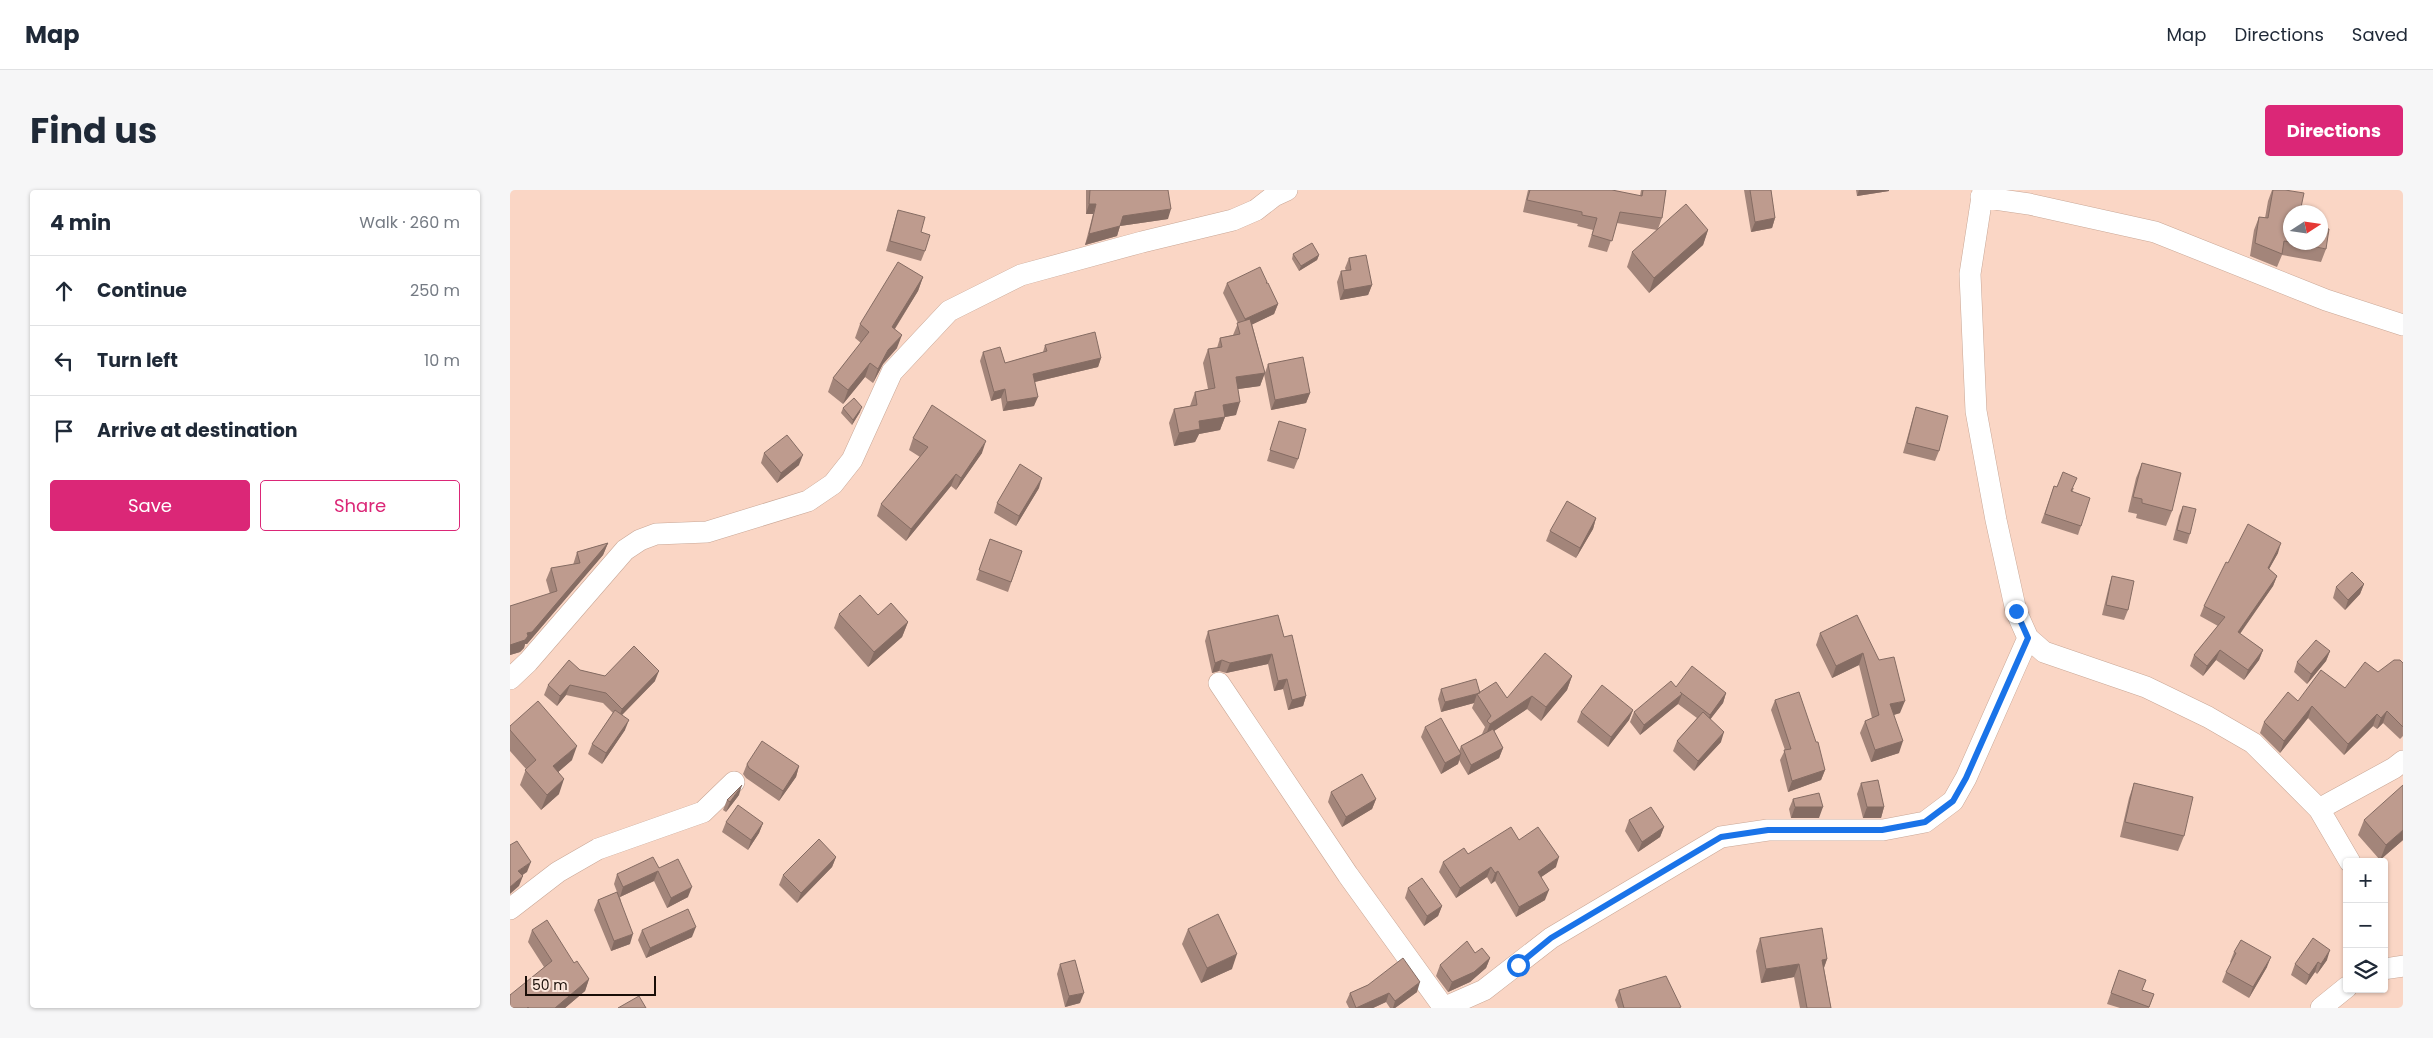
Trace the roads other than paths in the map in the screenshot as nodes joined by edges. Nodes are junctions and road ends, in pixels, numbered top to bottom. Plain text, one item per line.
1 (1287, 190) edge
2 (1982, 194) edge
3 (2403, 325) edge
4 (2028, 638) junction
5 (510, 679) edge
6 (1219, 683) dead end
7 (2403, 761) edge
8 (734, 782) dead end
9 (2319, 809) junction
10 (2348, 858) edge
11 (510, 909) edge
12 (2403, 966) edge
13 (2388, 968) edge
14 (2343, 990) edge
15 (1443, 1008) edge
16 (2321, 1008) edge

1 - 5 street
2 - 3 street
2 - 4 street
4 - 9 street
4 - 15 street
6 - 15 street
7 - 9 street
8 - 11 street
9 - 10 street
12 - 13 street
14 - 16 street

